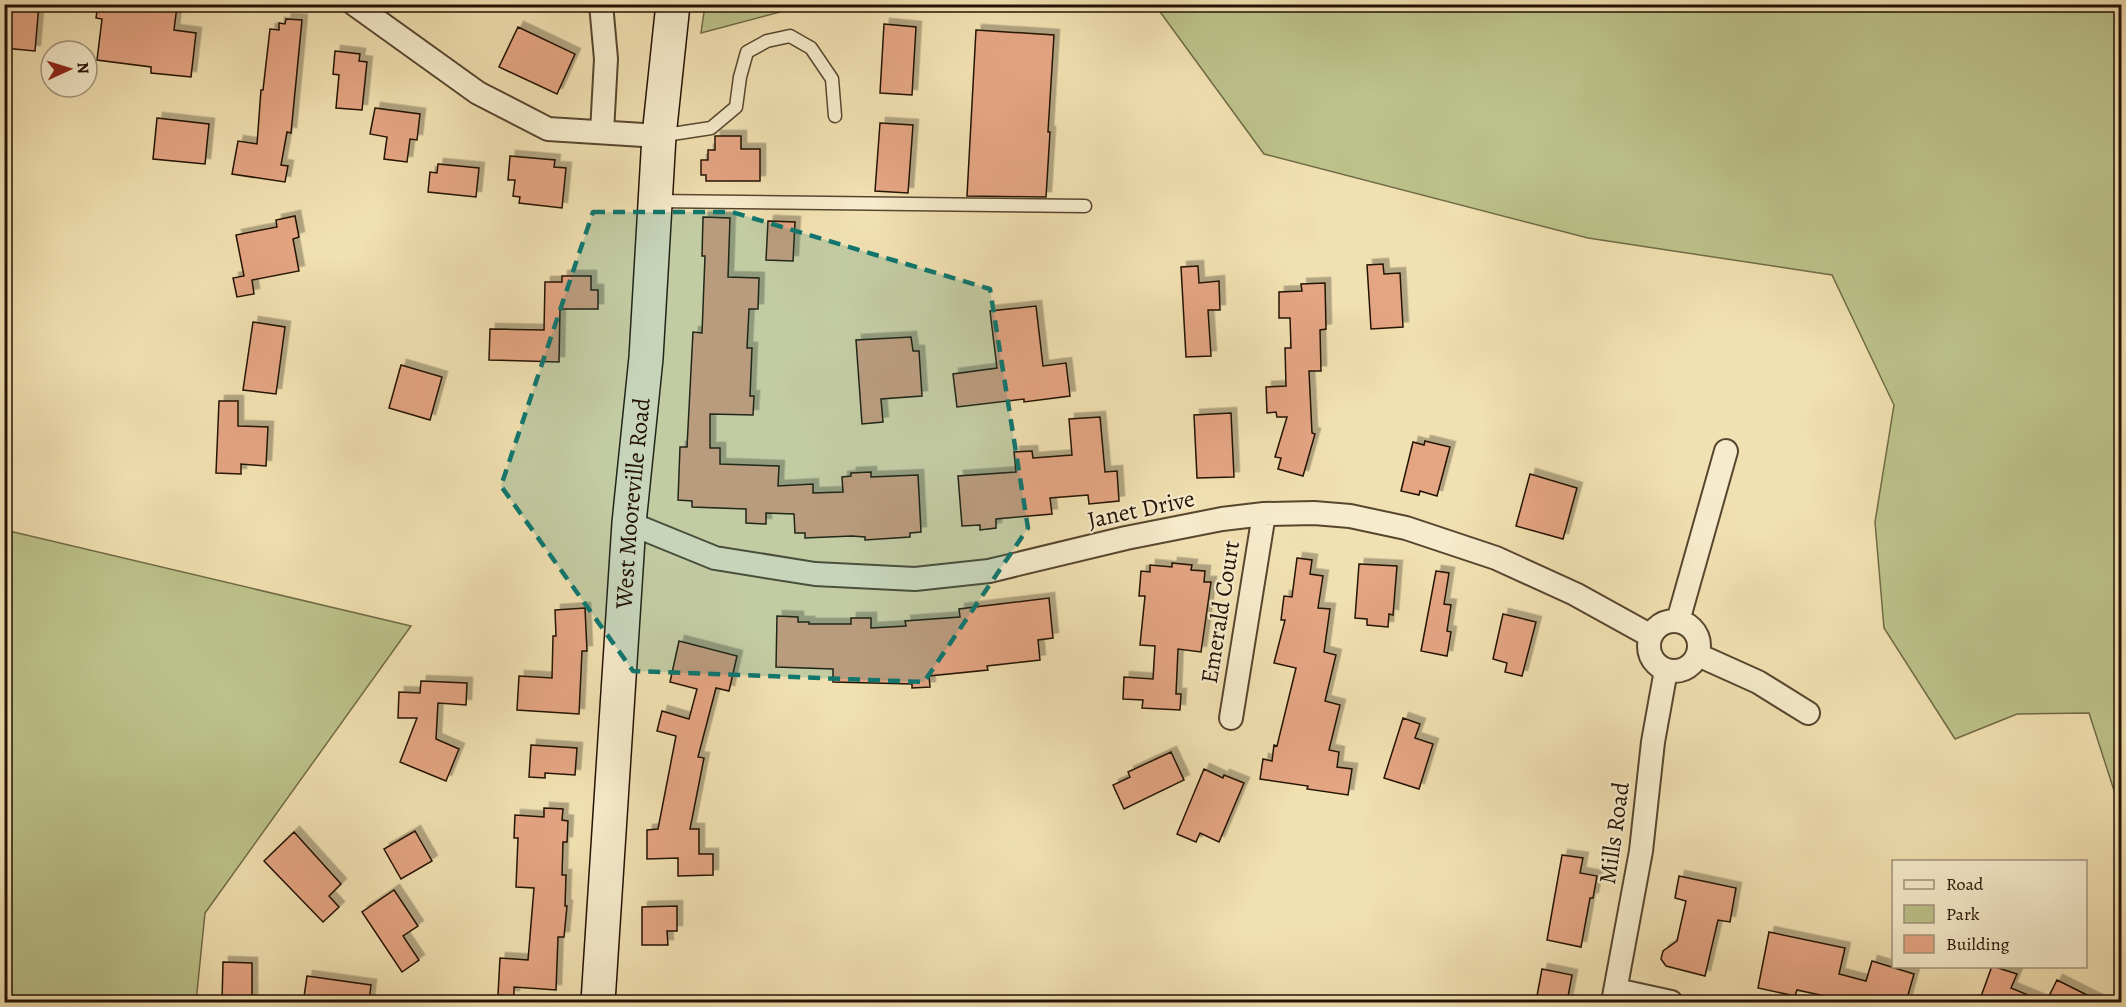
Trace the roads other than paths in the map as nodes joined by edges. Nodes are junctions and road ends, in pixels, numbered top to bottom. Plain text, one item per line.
1 (354, 4) edge
2 (601, 4) edge
3 (673, 4) edge
4 (835, 116) dead end
5 (602, 132) junction
6 (659, 136) junction
7 (654, 201) junction
8 (1085, 206) dead end
9 (1726, 451) dead end
10 (1264, 514) junction
11 (628, 523) junction
12 (1678, 621) junction
13 (1651, 636) junction
14 (1698, 655) junction
15 (1666, 670) junction
16 (1808, 713) dead end
17 (1231, 718) dead end
18 (1614, 996) edge
19 (598, 1002) edge
20 (1671, 1002) edge

1 - 5 street
2 - 5 street
3 - 6 main road, West Mooreville Road
4 - 6 lane
5 - 6 street
6 - 7 main road, West Mooreville Road
7 - 8 lane
7 - 11 main road, West Mooreville Road
9 - 12 street
10 - 11 street, Janet Drive
10 - 13 street, Janet Drive
10 - 17 street, Emerald Court
11 - 19 main road, West Mooreville Road
12 - 13 street
12 - 14 street
13 - 15 street
14 - 15 street
14 - 16 street
15 - 18 street, Mills Road
18 - 20 street

